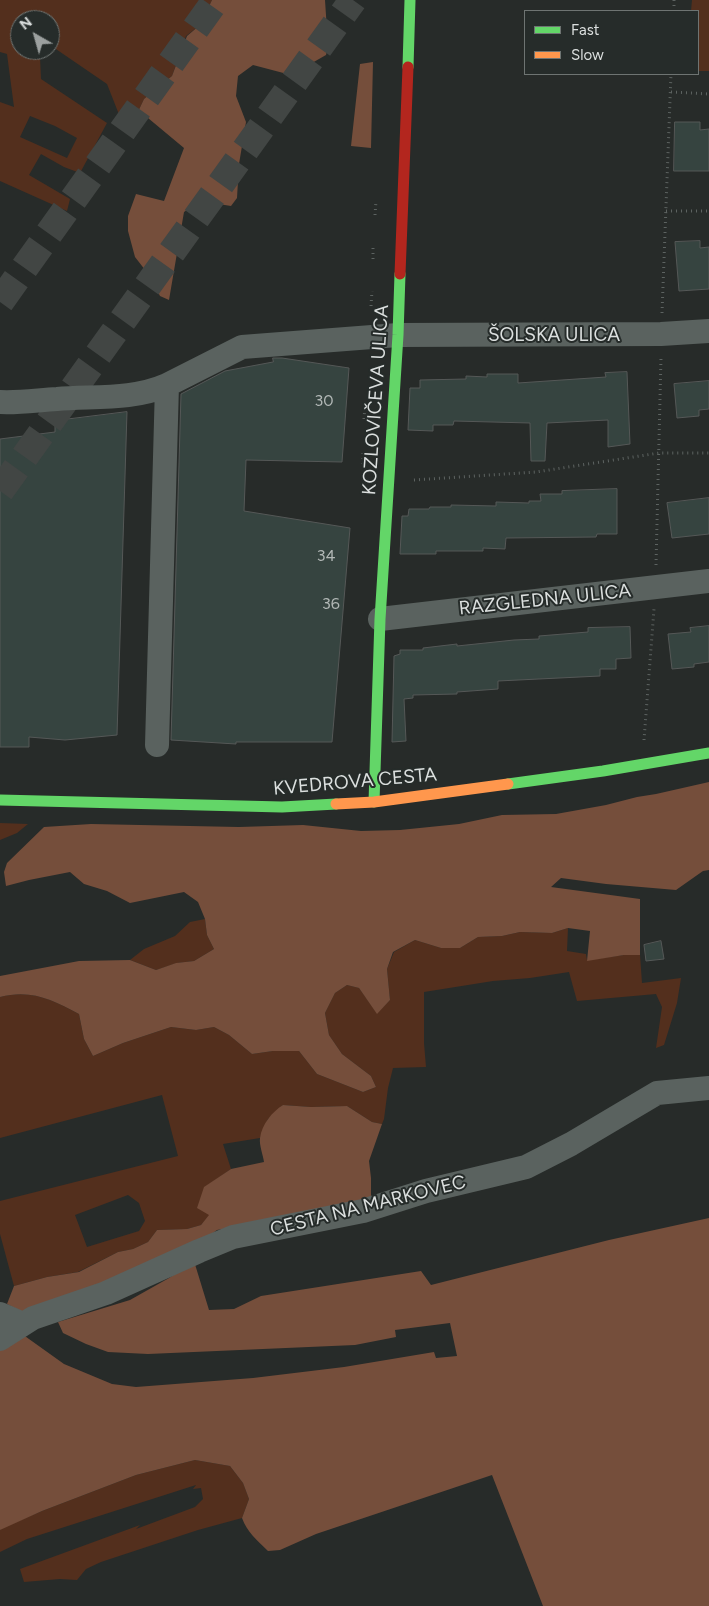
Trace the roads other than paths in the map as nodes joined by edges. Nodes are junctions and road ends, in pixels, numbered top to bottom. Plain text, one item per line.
1 (410, 0) edge
2 (709, 331) edge
3 (398, 335) junction
4 (167, 385) junction
5 (0, 402) edge
6 (709, 581) edge
7 (380, 619) junction
8 (157, 745) dead end
9 (709, 753) edge
10 (0, 800) edge
11 (374, 802) junction
12 (709, 1088) edge
13 (0, 1314) edge
14 (23, 1324) junction
15 (0, 1339) edge

1 - 3 street, KOZLOVIČEVA ULICA
2 - 3 street, ŠOLSKA ULICA
3 - 4 street, ŠOLSKA ULICA
3 - 7 street, KOZLOVIČEVA ULICA
4 - 5 street, ŠOLSKA ULICA
4 - 8 street
6 - 7 street, RAZGLEDNA ULICA
7 - 11 street, KOZLOVIČEVA ULICA
9 - 11 street, KVEDROVA CESTA
10 - 11 street, KVEDROVA CESTA
12 - 14 street, CESTA NA MARKOVEC
13 - 14 street
14 - 15 street, CESTA NA MARKOVEC

